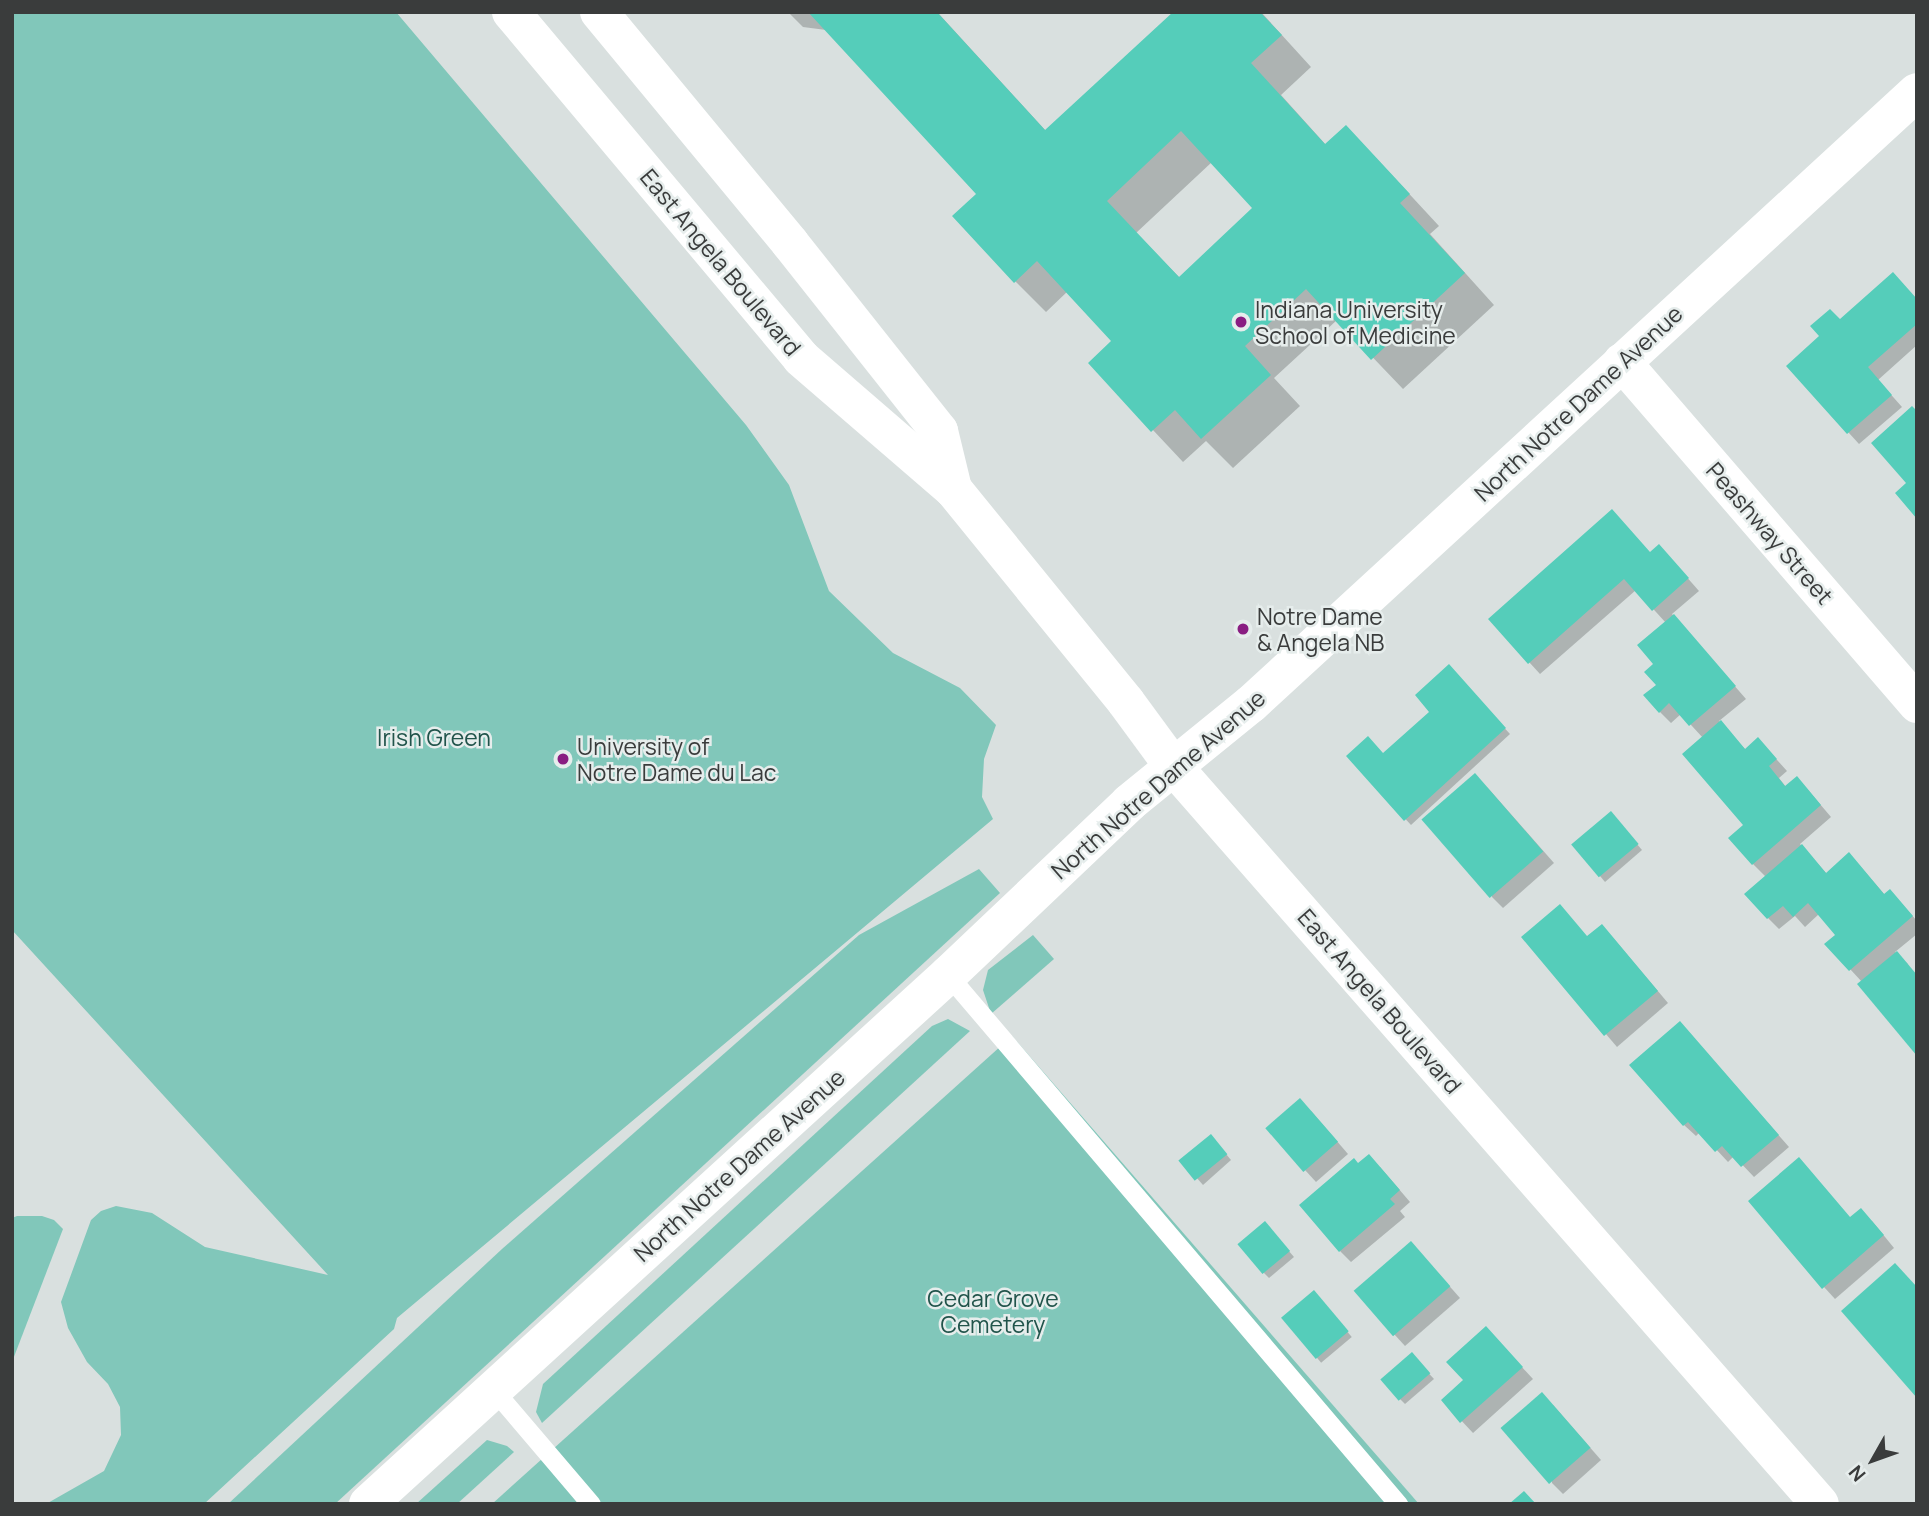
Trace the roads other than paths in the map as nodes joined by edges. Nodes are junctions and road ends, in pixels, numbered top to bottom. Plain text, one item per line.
1 (511, 12) edge
2 (599, 12) edge
3 (1917, 92) edge
4 (1622, 362) junction
5 (953, 489) junction
6 (1917, 704) edge
7 (1173, 766) junction
8 (948, 975) junction
9 (493, 1389) junction
10 (368, 1504) edge
11 (592, 1504) edge
12 (1398, 1504) edge
13 (1819, 1504) edge

1 - 5 main road, East Angela Boulevard
2 - 5 main road, East Angela Boulevard
3 - 4 main road, North Notre Dame Avenue
4 - 6 main road, Peashway Street
4 - 7 main road, North Notre Dame Avenue
5 - 7 main road, East Angela Boulevard
7 - 8 main road, North Notre Dame Avenue
7 - 13 main road, East Angela Boulevard
8 - 9 main road, North Notre Dame Avenue
8 - 12 lane
9 - 10 main road, North Notre Dame Avenue
9 - 11 lane

